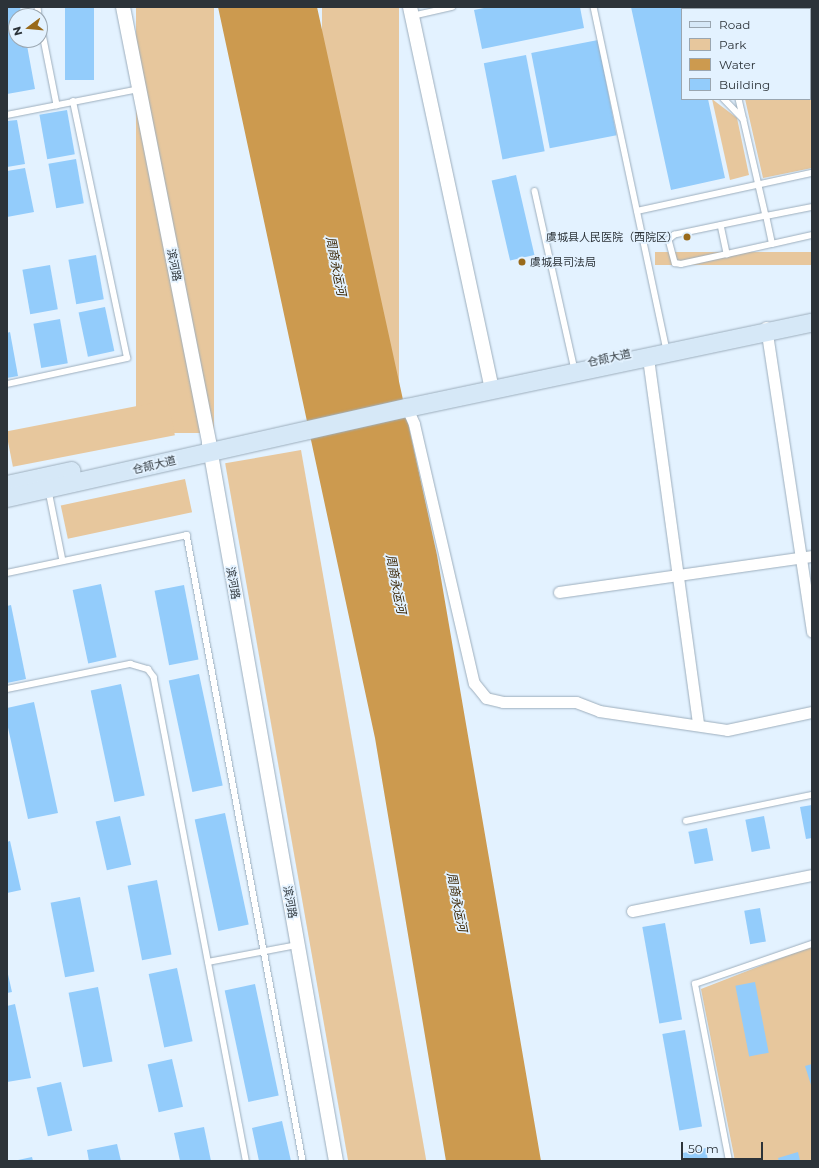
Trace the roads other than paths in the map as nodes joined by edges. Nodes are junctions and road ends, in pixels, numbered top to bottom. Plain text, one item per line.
1 (123, 7) edge
2 (452, 7) edge
3 (594, 7) edge
4 (411, 11) edge
5 (46, 48) edge
6 (139, 89) junction
7 (725, 100) edge
8 (739, 100) edge
9 (73, 102) junction
10 (57, 106) junction
11 (7, 115) edge
12 (744, 120) junction
13 (812, 173) edge
14 (759, 184) junction
15 (535, 190) dead end
16 (812, 207) edge
17 (637, 211) junction
18 (766, 216) junction
19 (722, 225) junction
20 (812, 235) edge
21 (772, 244) junction
22 (727, 254) junction
23 (812, 314) edge
24 (812, 323) edge
25 (766, 328) junction
26 (666, 350) junction
27 (648, 358) junction
28 (575, 369) junction
29 (7, 384) edge
30 (492, 387) junction
31 (407, 405) junction
32 (210, 448) junction
33 (48, 483) junction
34 (7, 484) edge
35 (7, 498) edge
36 (806, 557) edge
37 (63, 561) junction
38 (7, 573) edge
39 (678, 575) junction
40 (559, 592) dead end
41 (812, 632) edge
42 (7, 689) edge
43 (812, 712) edge
44 (698, 725) junction
45 (812, 795) edge
46 (686, 821) dead end
47 (812, 875) edge
48 (632, 911) dead end
49 (812, 944) edge
50 (297, 945) junction
51 (264, 952) junction
52 (208, 962) junction
53 (246, 1161) edge
54 (303, 1161) edge
55 (336, 1161) edge
56 (729, 1161) edge

1 - 6 street, 滨河路
2 - 4 lane
3 - 17 lane
4 - 30 street
5 - 10 lane
6 - 9 lane
6 - 32 street, 滨河路
7 - 12 lane
8 - 12 lane
9 - 10 lane
9 - 29 lane
10 - 11 lane
12 - 14 lane
13 - 14 lane
14 - 17 lane
14 - 18 lane
15 - 28 lane
16 - 18 lane
17 - 26 lane
18 - 19 lane
18 - 21 lane
19 - 22 lane
19 - 22 lane
20 - 21 lane
21 - 22 lane
23 - 25 main road, 仓颉大道
24 - 25 main road, 仓颉大道
25 - 26 main road, 仓颉大道
25 - 36 street
26 - 27 main road, 仓颉大道
26 - 28 main road, 仓颉大道
27 - 28 main road, 仓颉大道
27 - 39 street
28 - 30 main road, 仓颉大道
30 - 31 main road, 仓颉大道
31 - 32 main road, 仓颉大道
31 - 44 street
32 - 33 main road, 仓颉大道
32 - 50 street, 滨河路
33 - 34 main road, 仓颉大道
33 - 35 main road, 仓颉大道
33 - 37 lane
36 - 39 street
36 - 41 street
37 - 38 lane
37 - 51 lane
39 - 40 street
39 - 44 street
42 - 52 lane
43 - 44 street
45 - 46 lane
47 - 48 street
49 - 56 lane
50 - 51 lane
50 - 55 street, 滨河路
51 - 52 lane
51 - 54 lane
52 - 53 lane

